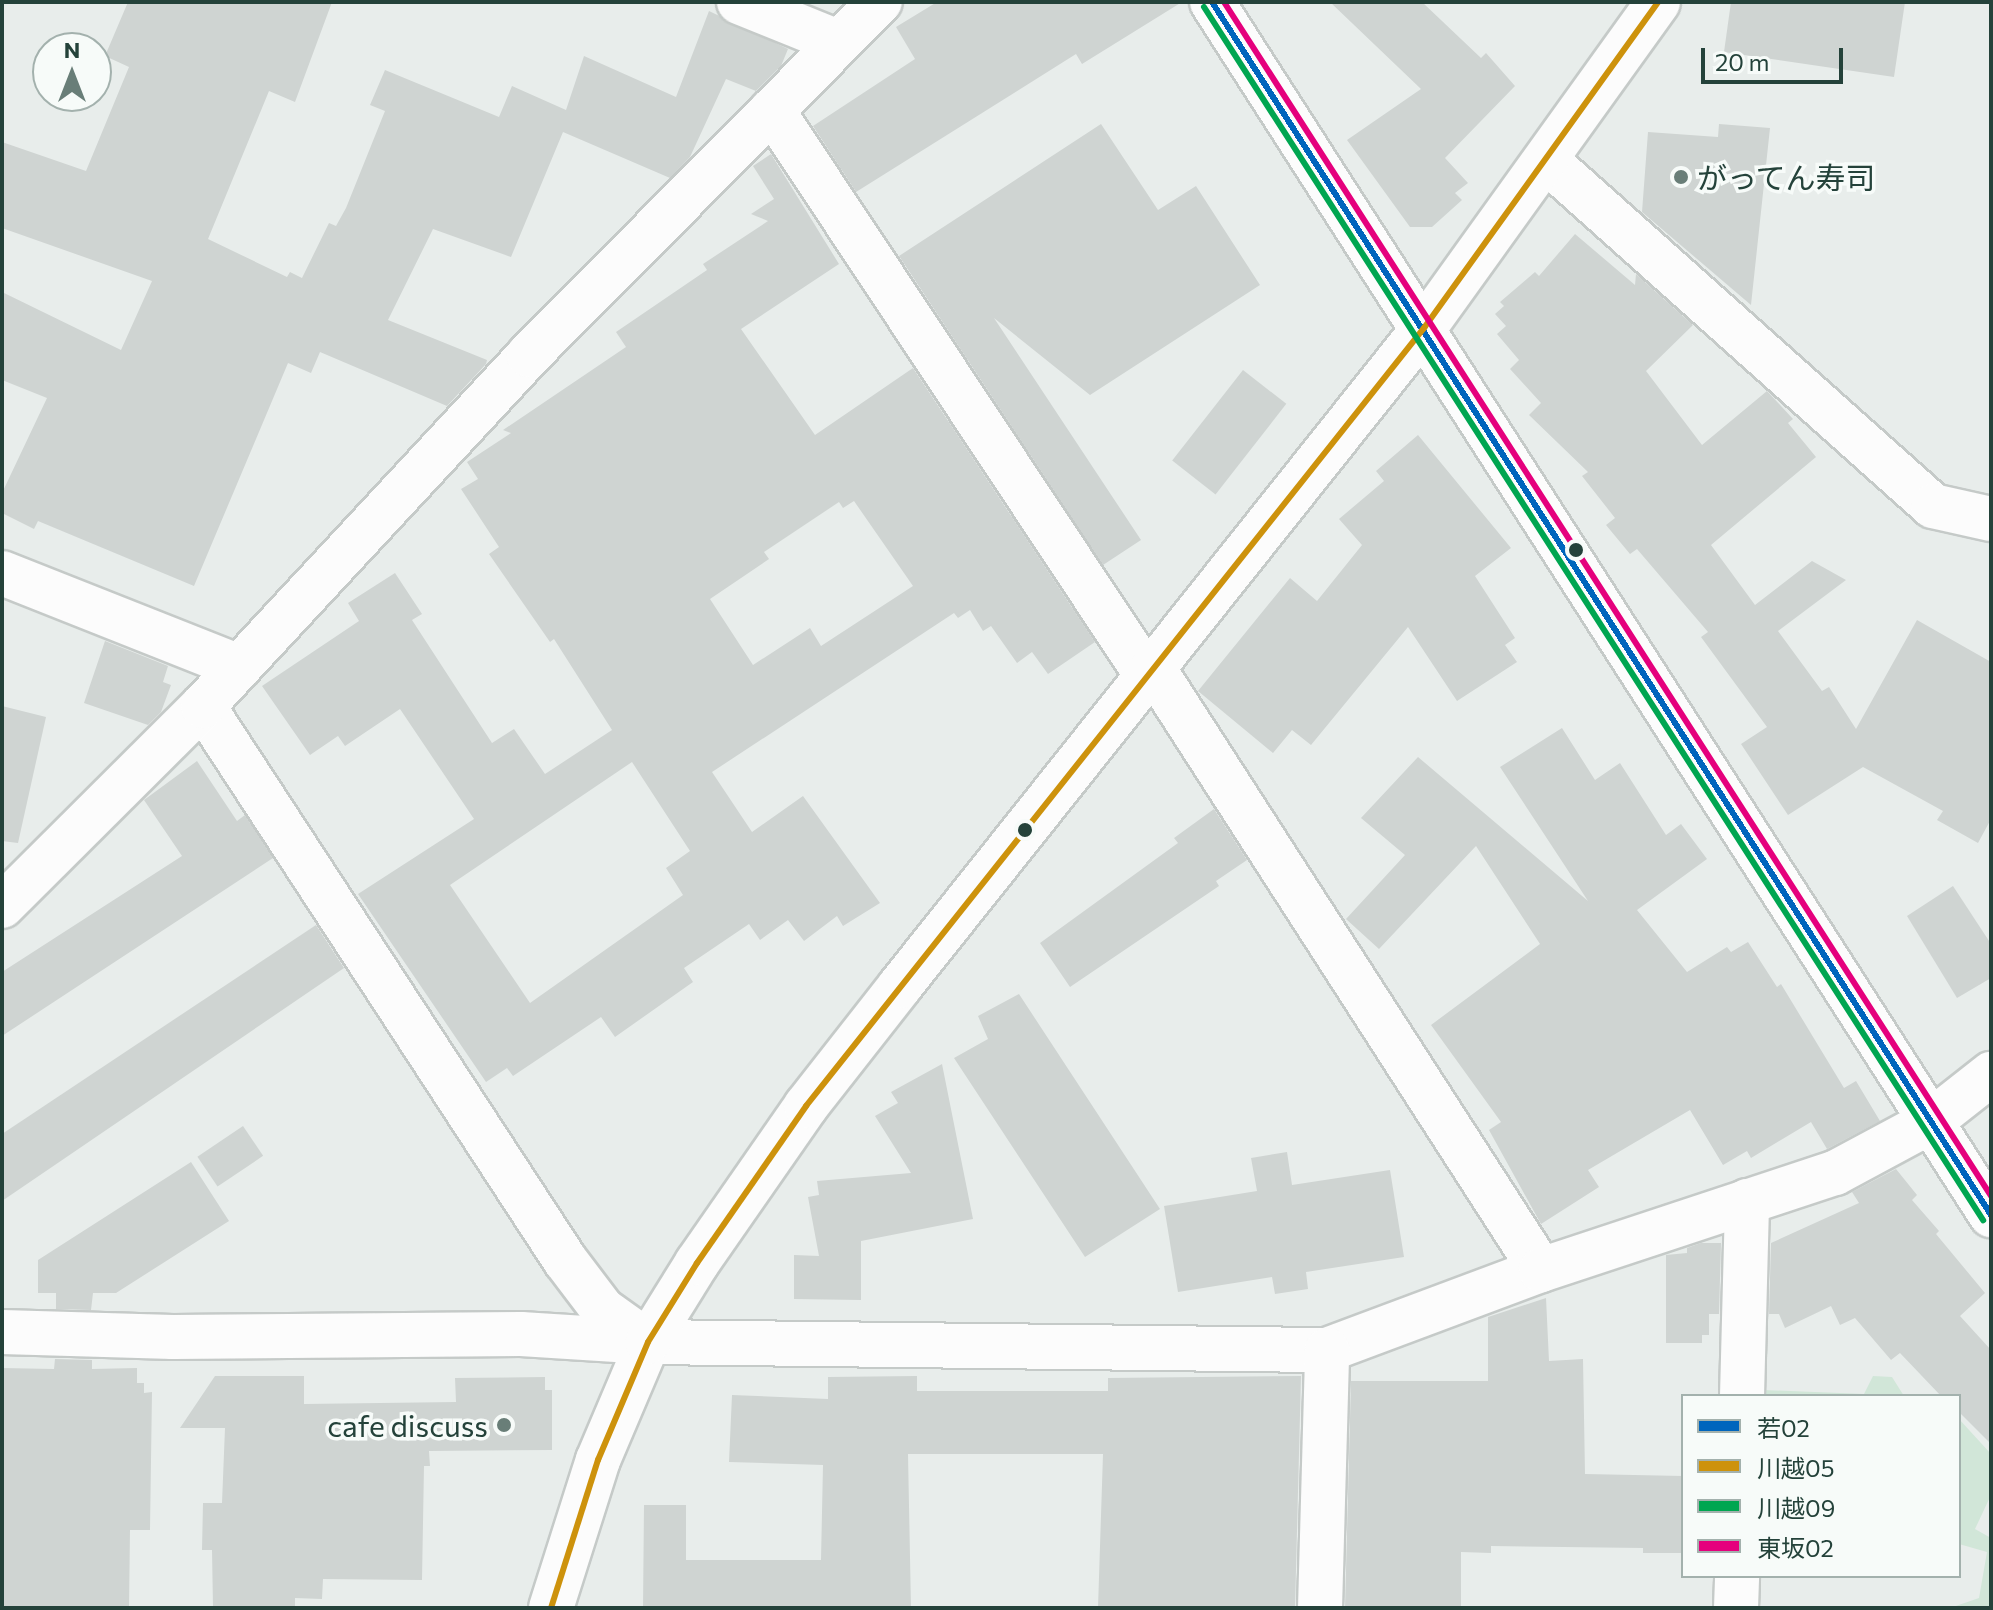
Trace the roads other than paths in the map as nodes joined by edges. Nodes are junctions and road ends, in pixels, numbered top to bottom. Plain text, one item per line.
1 (739, 2) edge
2 (880, 2) edge
3 (1212, 2) edge
4 (1658, 2) edge
5 (838, 42) junction
6 (772, 110) junction
7 (1548, 162) junction
8 (1424, 328) junction
9 (1991, 519) edge
10 (2, 573) edge
11 (239, 667) junction
12 (1149, 671) junction
13 (203, 706) junction
14 (2, 906) edge
15 (1991, 1074) edge
16 (1930, 1122) junction
17 (1747, 1201) junction
18 (1991, 1215) edge
19 (1541, 1270) junction
20 (2, 1332) edge
21 (648, 1342) junction
22 (1327, 1350) junction
23 (1742, 1394) edge
24 (1737, 1578) edge
25 (551, 1608) edge
26 (1320, 1608) edge
27 (1736, 1608) edge

1 - 5 street
2 - 5 street
3 - 8 street
4 - 7 street
5 - 6 street
6 - 11 street
6 - 12 street
7 - 8 street
7 - 9 street
8 - 12 street
8 - 16 street
10 - 11 street
11 - 13 street
12 - 19 street
12 - 21 street
13 - 14 street
13 - 21 street
15 - 16 street
16 - 17 street
16 - 18 street
17 - 19 street
17 - 23 street
19 - 22 street
20 - 21 street
21 - 22 street
21 - 25 street
22 - 26 street
24 - 27 street

